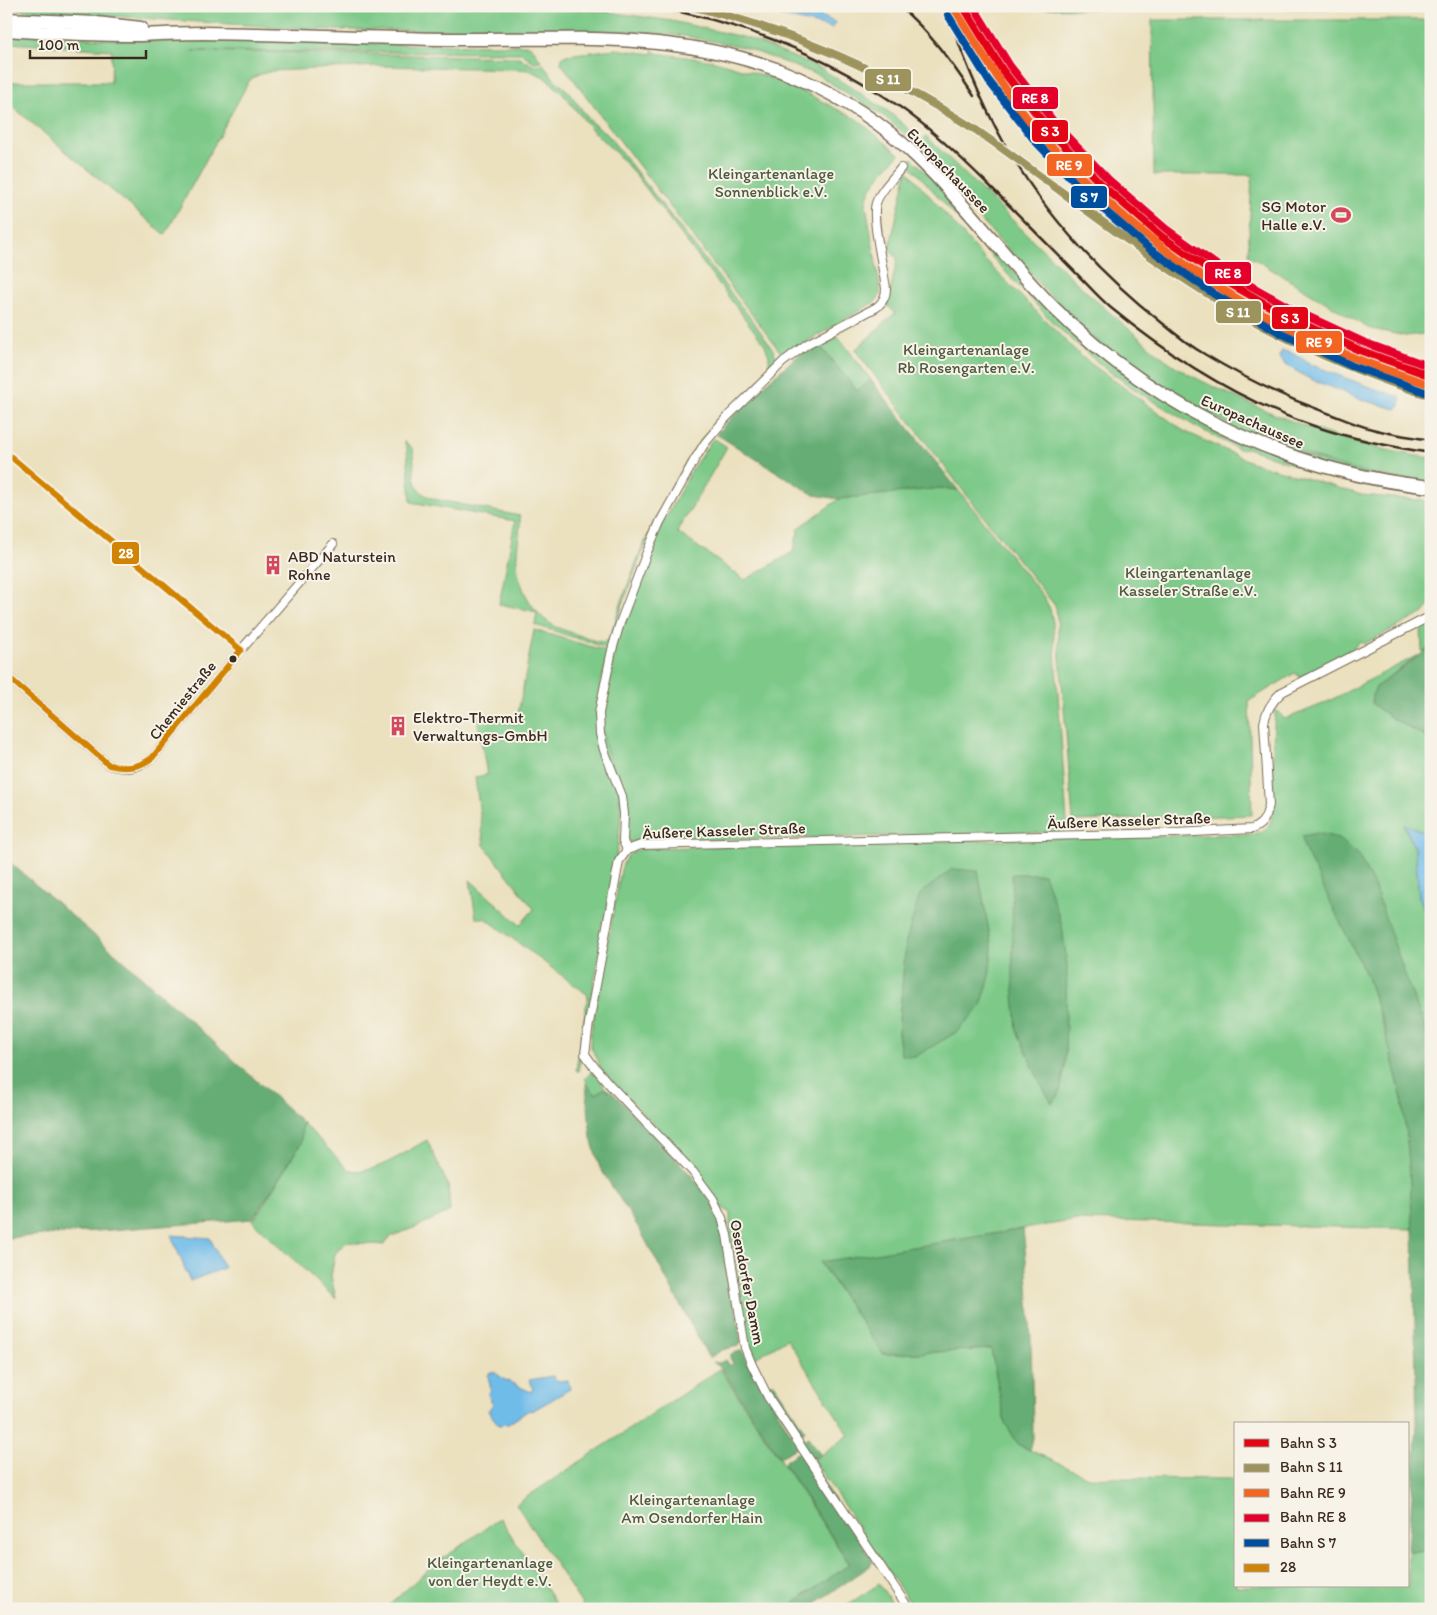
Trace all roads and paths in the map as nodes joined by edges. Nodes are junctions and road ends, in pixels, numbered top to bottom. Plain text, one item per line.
1 (6, 19) edge
2 (6, 30) edge
3 (170, 34) junction
4 (901, 168) dead end
5 (1431, 488) edge
6 (333, 544) dead end
7 (1431, 616) edge
8 (6, 675) edge
9 (627, 850) junction
10 (909, 1609) edge

1 - 3 main road, Europachaussee
2 - 3 main road, Europachaussee
3 - 5 main road, Europachaussee
4 - 9 street, Äußere Kasseler Straße
6 - 8 street, Chemiestraße
7 - 9 street, Äußere Kasseler Straße
9 - 10 street, Osendorfer Damm

